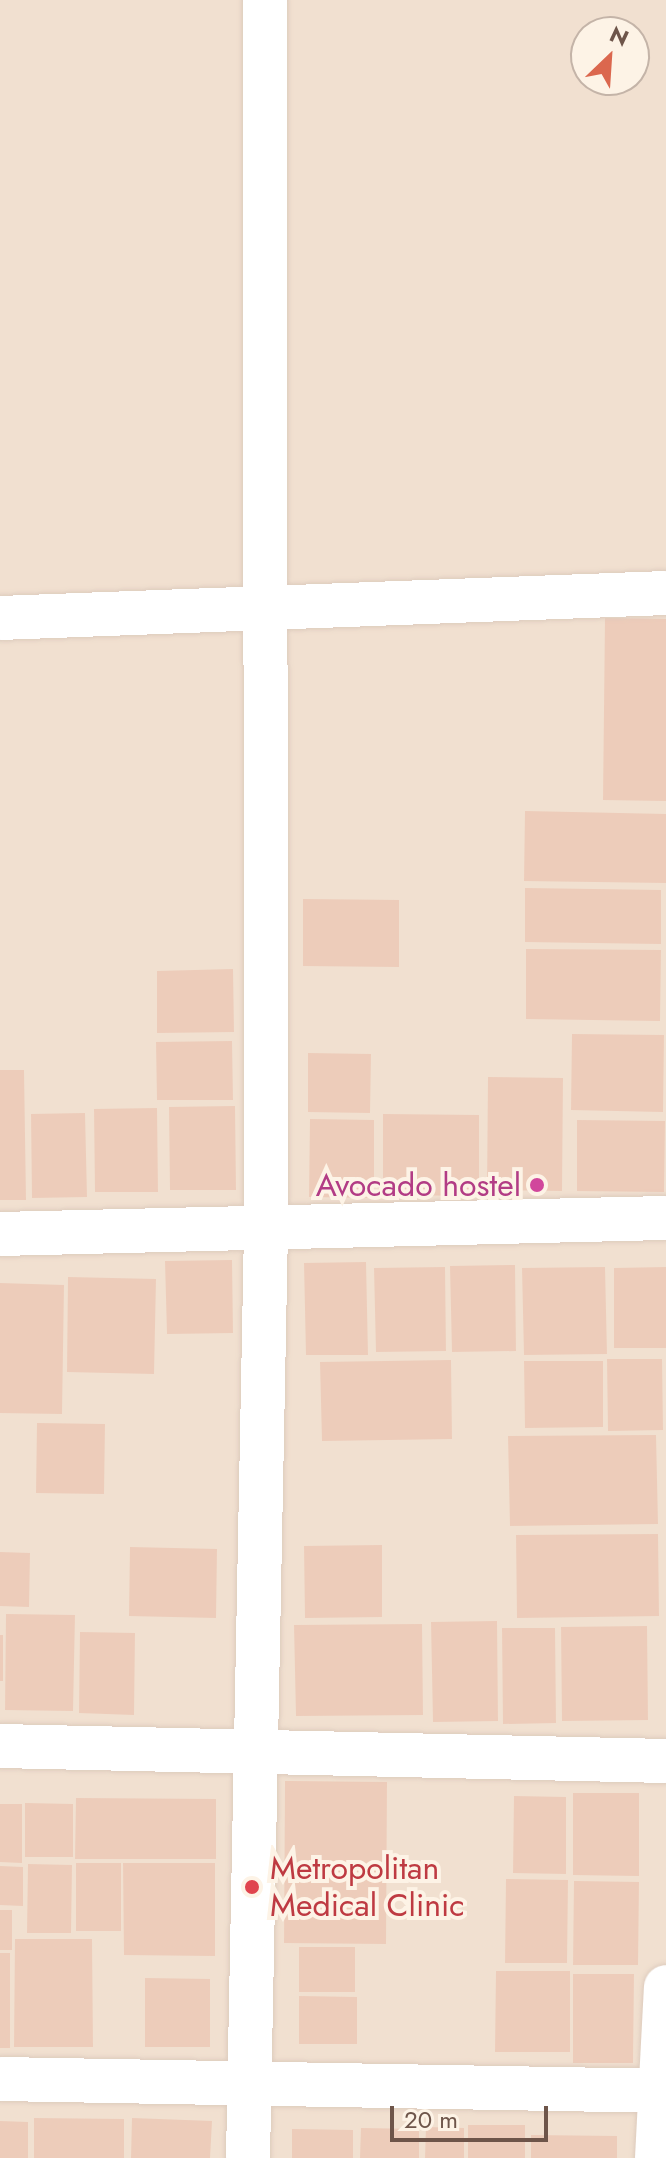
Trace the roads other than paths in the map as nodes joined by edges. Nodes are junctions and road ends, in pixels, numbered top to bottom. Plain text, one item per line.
1 (265, 0) edge
2 (666, 593) edge
3 (266, 606) junction
4 (0, 618) edge
5 (666, 1218) edge
6 (266, 1225) junction
7 (0, 1234) edge
8 (0, 1746) edge
9 (256, 1749) junction
10 (666, 1761) edge
11 (666, 1987) edge
12 (0, 2079) edge
13 (248, 2080) junction
14 (663, 2090) edge
15 (248, 2158) edge
16 (657, 2158) edge

1 - 3 street
2 - 3 street
3 - 4 street
3 - 6 street
5 - 6 street
6 - 7 street
6 - 9 street
8 - 9 street
9 - 10 street
9 - 13 street
11 - 14 street
12 - 13 street
13 - 14 street
13 - 15 street
14 - 16 street

